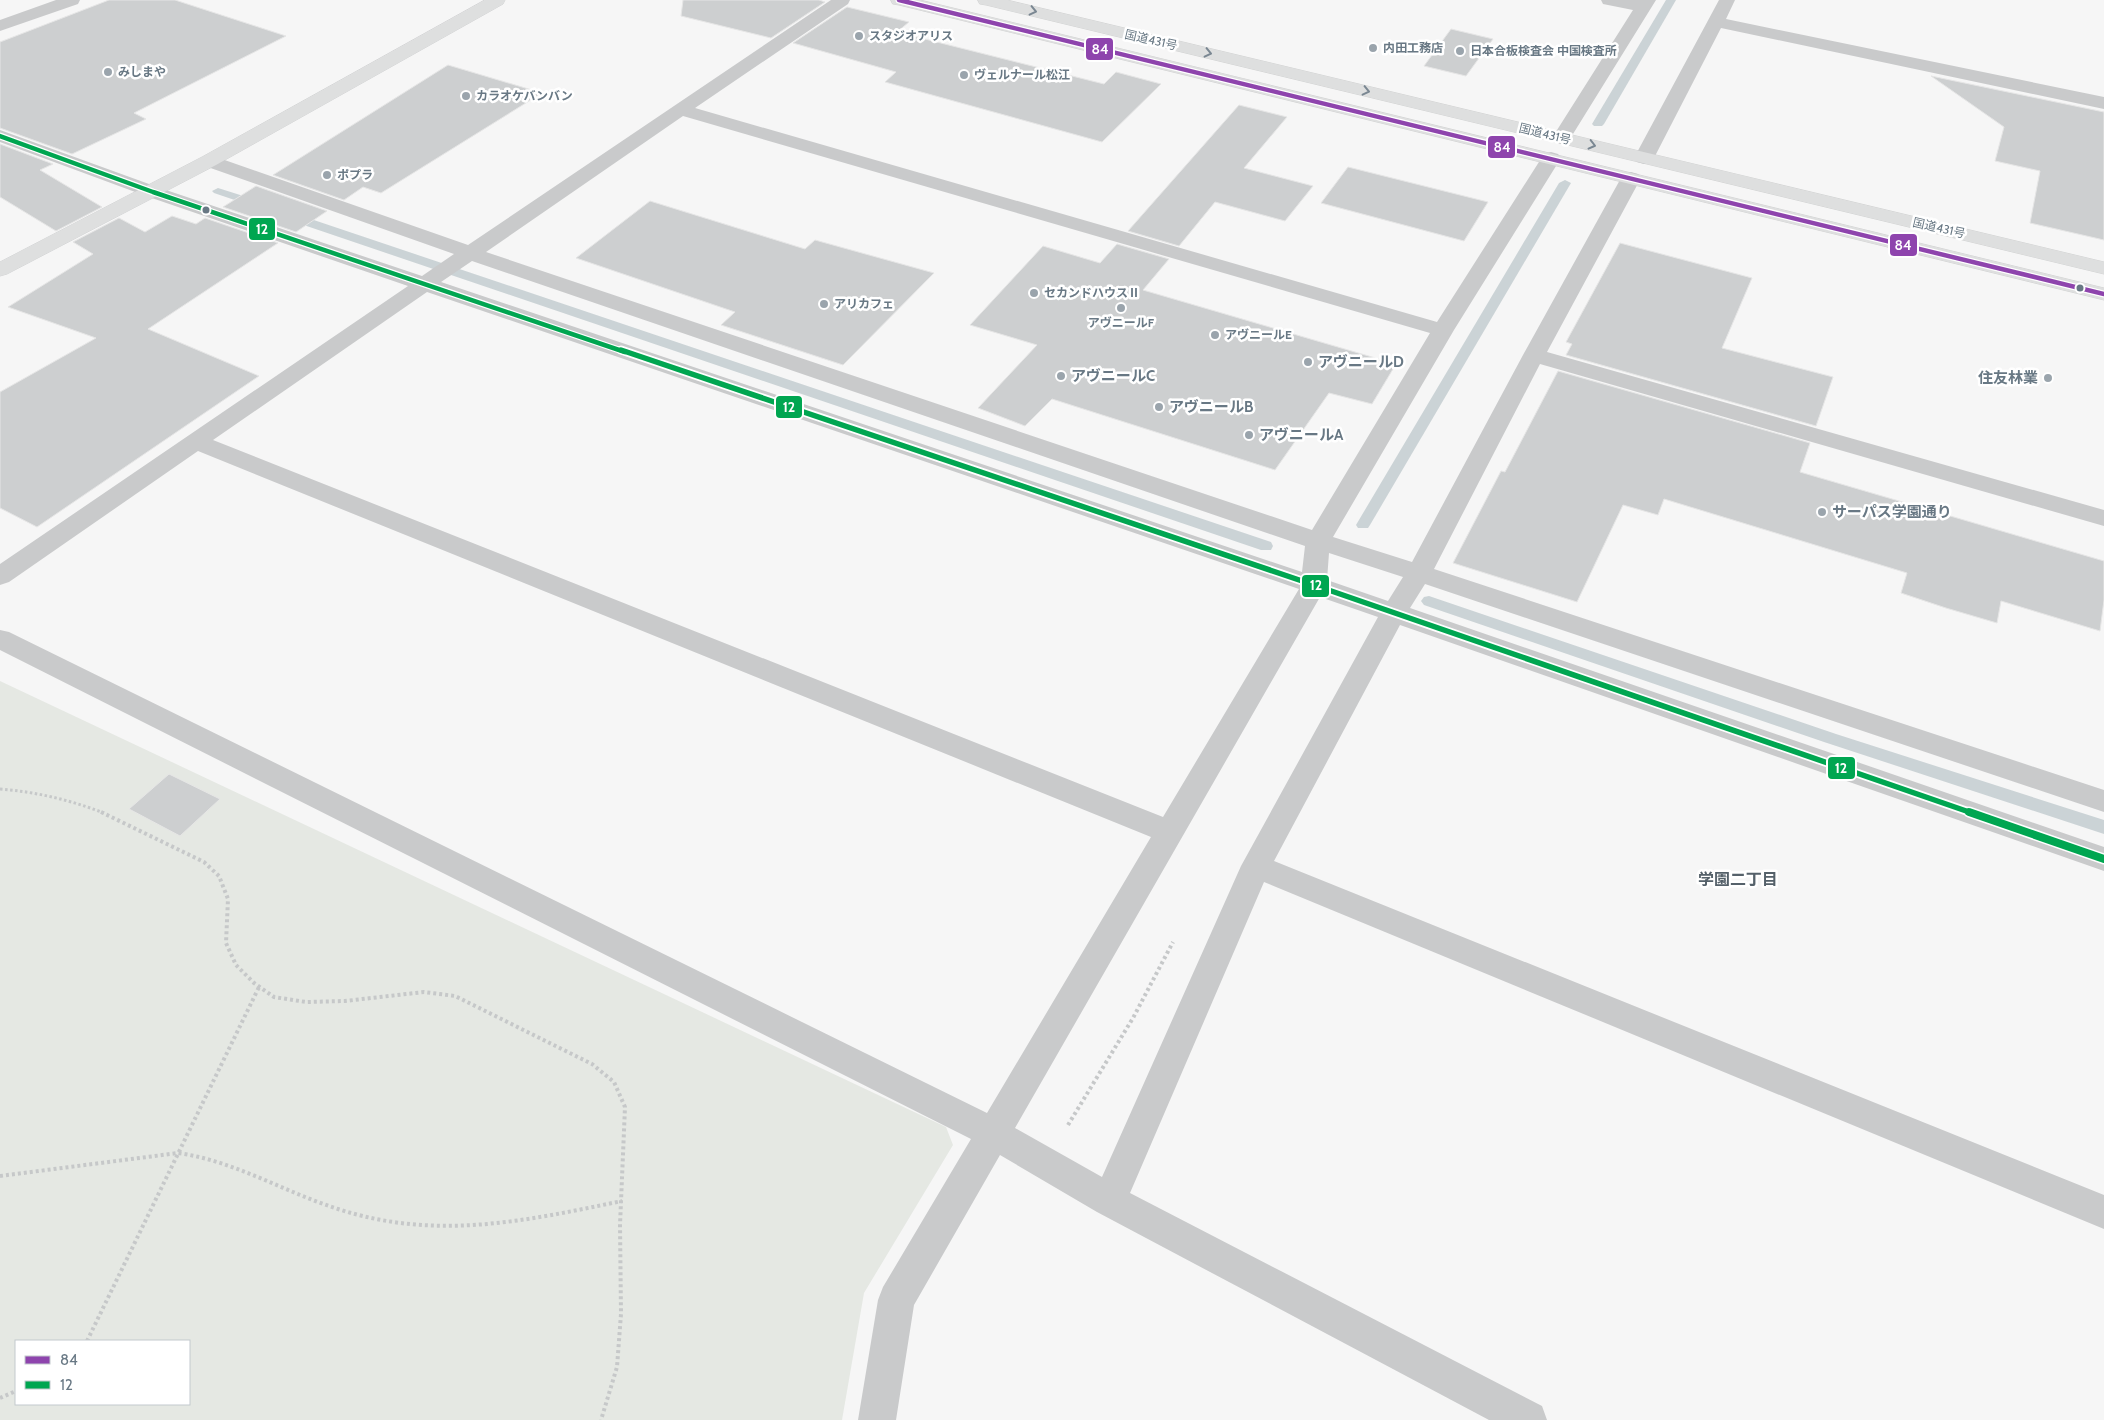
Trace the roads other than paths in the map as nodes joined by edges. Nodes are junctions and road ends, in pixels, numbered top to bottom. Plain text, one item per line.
1 (72, 0) edge
2 (497, 0) edge
3 (842, 0) edge
4 (900, 0) edge
5 (986, 0) edge
6 (1610, 0) edge
7 (1727, 0) edge
8 (1646, 4) edge
9 (1715, 22) junction
10 (0, 26) edge
11 (2104, 104) edge
12 (680, 110) junction
13 (0, 136) edge
14 (1561, 138) junction
15 (1551, 158) junction
16 (1644, 158) junction
17 (209, 161) junction
18 (1630, 178) junction
19 (153, 192) junction
20 (470, 253) junction
21 (2104, 268) edge
22 (0, 270) edge
23 (426, 283) junction
24 (2104, 294) edge
25 (1444, 330) junction
26 (1534, 355) junction
27 (196, 442) junction
28 (2104, 518) edge
29 (1318, 541) junction
30 (1419, 573) junction
31 (0, 576) edge
32 (1314, 585) junction
33 (1393, 614) junction
34 (0, 639) edge
35 (2104, 800) edge
36 (1171, 832) junction
37 (2104, 858) edge
38 (1256, 866) junction
39 (993, 1133) junction
40 (1109, 1200) junction
41 (2104, 1212) edge
42 (877, 1420) edge
43 (1528, 1420) edge

1 - 10 street
2 - 17 main road
3 - 12 street
4 - 15 main road, 国道431号
5 -> 14 main road, 国道431号
6 - 8 street
7 - 9 street
8 - 14 street
9 - 11 street
9 - 16 street
12 - 20 street
12 - 25 street
13 - 19 street
14 -> 16 main road, 国道431号
15 - 18 main road, 国道431号
15 - 25 street
16 - 21 main road, 国道431号
17 - 19 main road
17 - 20 street
18 - 24 main road, 国道431号
18 - 26 street
19 - 22 main road
19 - 23 street
20 - 23 street
20 - 29 street
23 - 27 street
23 - 32 street
25 - 29 street
26 - 28 street
26 - 30 street
27 - 31 street
27 - 36 street
29 - 30 street
29 - 32 street
30 - 33 street
30 - 35 street
32 - 33 street
32 - 36 street
33 - 37 street
33 - 38 street
34 - 39 street
36 - 39 street
38 - 40 street
38 - 41 street
39 - 40 street
39 - 42 street
40 - 43 street

